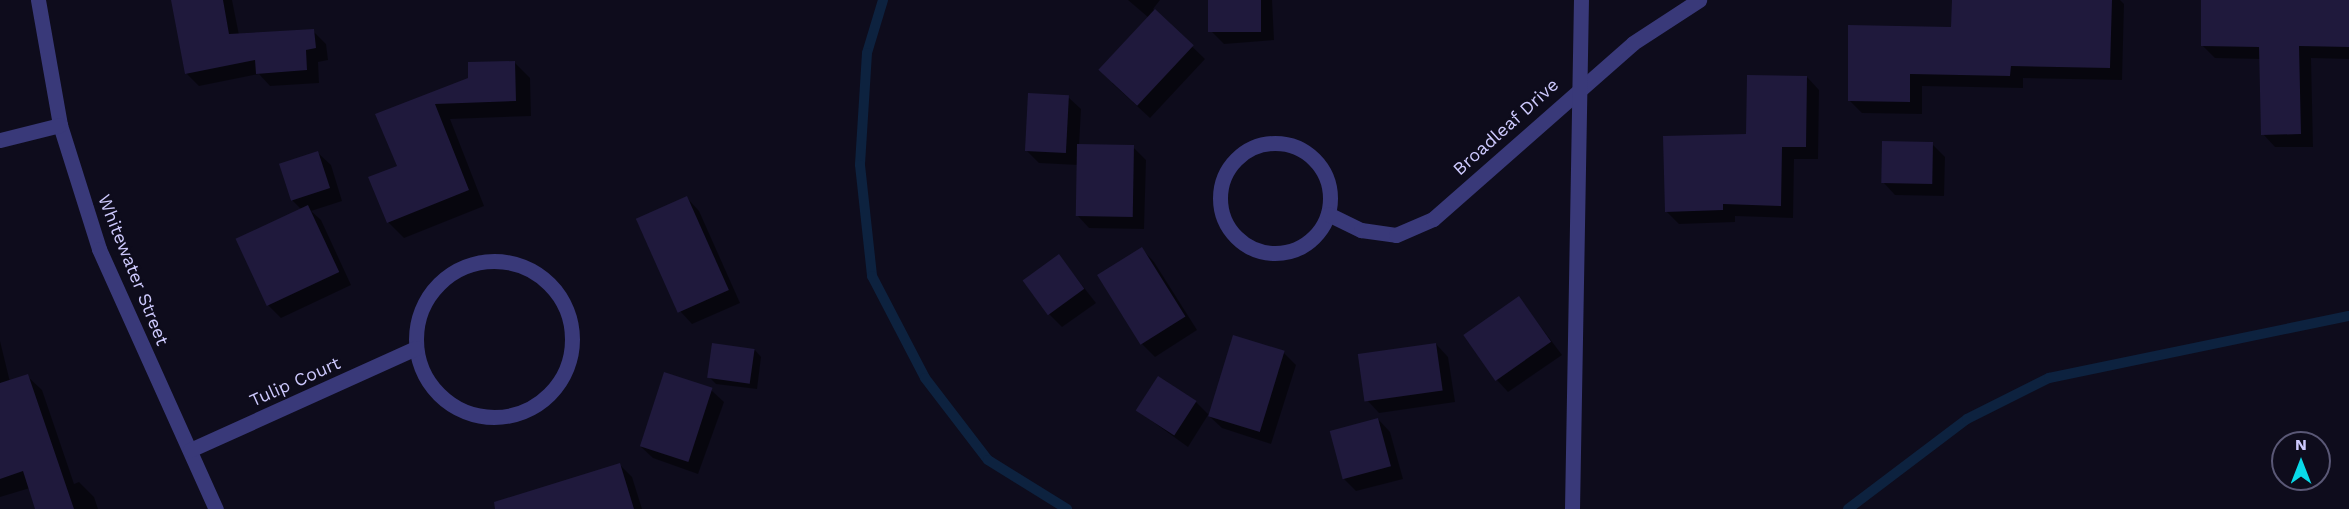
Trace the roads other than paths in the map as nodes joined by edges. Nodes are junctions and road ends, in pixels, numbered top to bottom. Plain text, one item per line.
1 (38, 0) edge
2 (1581, 0) edge
3 (1699, 0) edge
4 (1580, 87) junction
5 (60, 125) junction
6 (0, 140) edge
7 (1328, 214) junction
8 (416, 348) junction
9 (190, 450) junction
10 (216, 509) edge
11 (1572, 509) edge

1 - 5 street, Whitewater Street
2 - 4 street
3 - 4 street, Broadleaf Drive
4 - 7 street, Broadleaf Drive
4 - 11 street
5 - 6 street
5 - 9 street, Whitewater Street
7 - 7 street
8 - 8 street
8 - 9 street, Tulip Court
9 - 10 street, Whitewater Street

